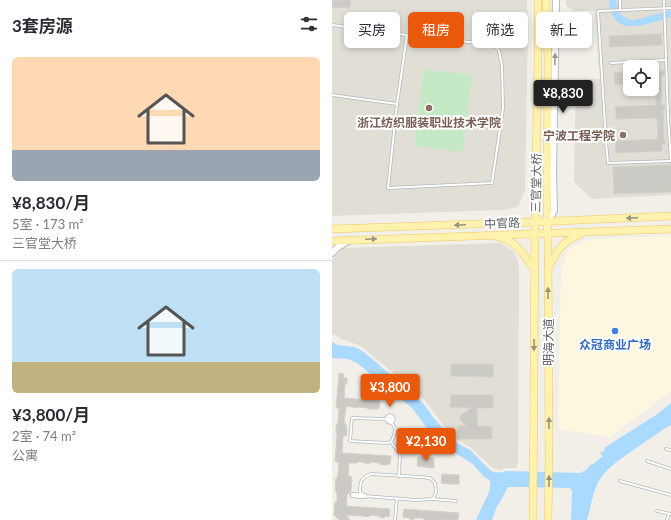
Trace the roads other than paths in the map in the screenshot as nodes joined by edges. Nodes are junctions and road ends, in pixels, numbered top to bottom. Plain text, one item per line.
1 (538, 0) edge
2 (546, 0) edge
3 (556, 0) edge
4 (620, 0) edge
5 (664, 0) edge
6 (664, 8) junction
7 (671, 8) edge
8 (620, 10) junction
9 (332, 25) edge
10 (407, 35) junction
11 (666, 60) junction
12 (611, 63) dead end
13 (332, 95) edge
14 (397, 104) junction
15 (670, 117) edge
16 (671, 161) edge
17 (671, 216) edge
18 (535, 222) junction
19 (547, 222) junction
20 (332, 229) edge
21 (671, 229) edge
22 (584, 232) junction
23 (536, 234) junction
24 (548, 234) junction
25 (492, 235) junction
26 (351, 240) junction
27 (332, 241) edge
28 (332, 253) edge
29 (548, 269) junction
30 (535, 271) junction
31 (391, 442) junction
32 (666, 448) dead end
33 (671, 450) edge
34 (647, 461) dead end
35 (671, 469) edge
36 (399, 476) junction
37 (620, 481) dead end
38 (353, 495) dead end
39 (671, 495) edge
40 (365, 496) junction
41 (397, 498) junction
42 (433, 499) junction
43 (456, 501) dead end
44 (656, 511) dead end
45 (670, 514) edge
46 (395, 520) edge
47 (533, 520) edge
48 (548, 520) edge
49 (668, 520) edge

1 - 18 main road, 三官堂大桥
2 - 19 main road, 三官堂大桥
19 -> 3 street
4 - 8 lane
5 - 6 lane
6 - 7 lane
6 - 8 lane
6 - 11 lane
8 - 16 lane
9 - 10 lane
10 - 14 lane
10 - 14 lane
11 - 12 lane
11 - 15 lane
13 - 14 lane
15 - 16 lane
17 -> 19 main road, 中官路
18 - 19 main road, 中官路
18 -> 20 main road, 中官路
18 - 23 main road, 明海大道
19 - 24 main road, 明海大道
21 - 22 main road, 中官路
22 - 24 main road, 中官路
22 - 29 main road
23 - 24 main road, 中官路
23 - 25 main road, 中官路
23 - 30 main road, 明海大道
24 - 29 main road, 明海大道
26 -> 25 main road, 中官路
25 - 30 main road
26 - 27 main road, 中官路
26 - 28 street
48 -> 29 main road, 明海大道
30 -> 47 main road, 明海大道
31 - 31 lane
31 - 36 lane
32 - 33 lane
34 - 35 lane
36 - 40 lane
36 - 42 lane
37 - 39 lane
38 - 40 street
40 - 41 lane
41 - 42 lane
41 - 46 lane
42 - 43 lane
44 - 45 lane
45 - 49 lane

